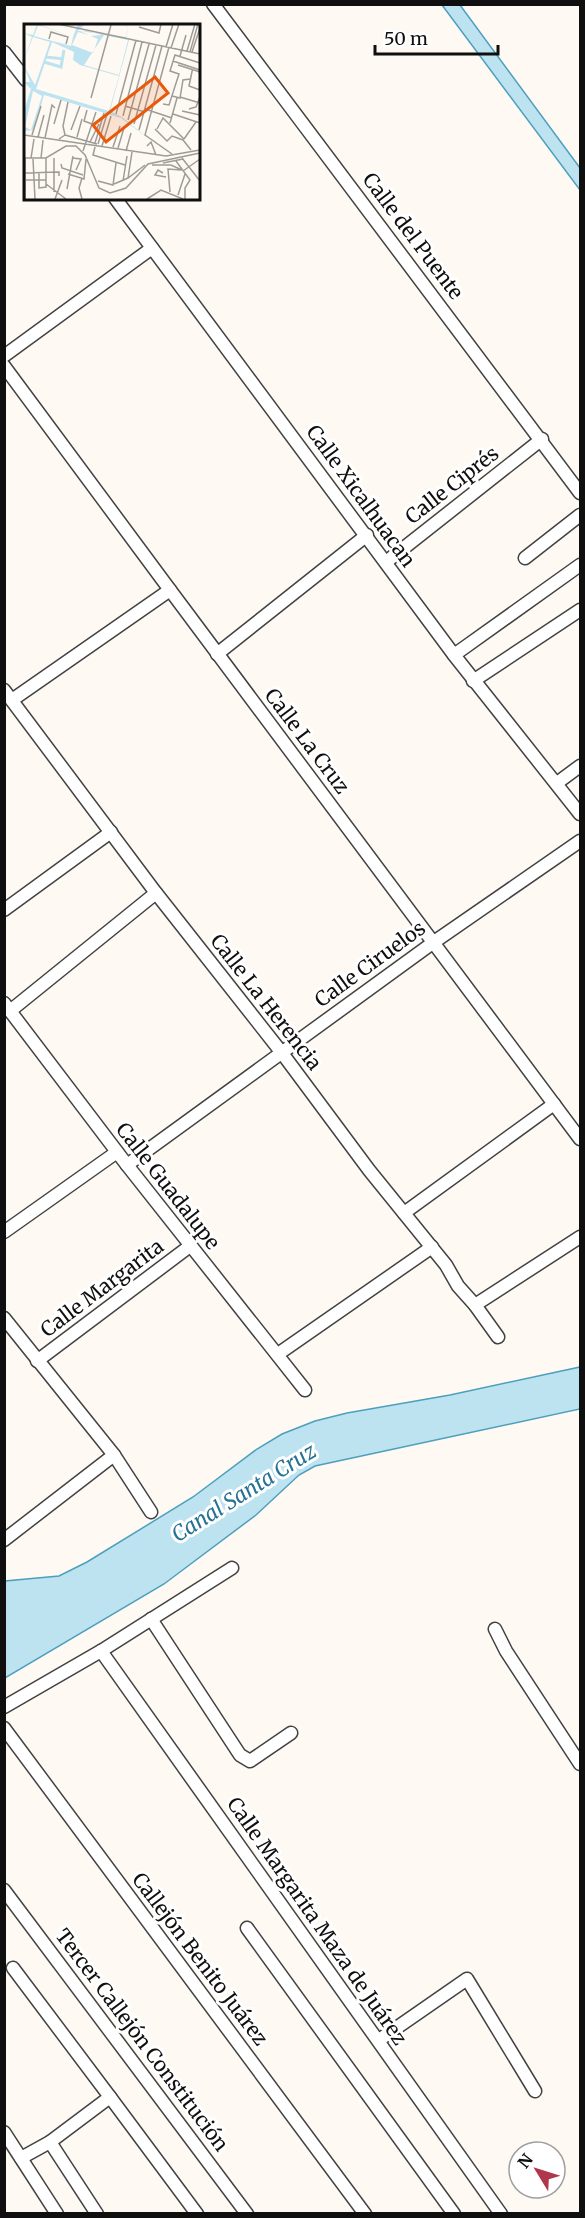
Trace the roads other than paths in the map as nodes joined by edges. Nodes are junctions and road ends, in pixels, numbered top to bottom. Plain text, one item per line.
1 (213, 4) edge
2 (4, 52) edge
3 (24, 77) edge
4 (116, 200) edge
5 (152, 248) junction
6 (4, 356) edge
7 (4, 366) edge
8 (542, 440) junction
9 (580, 493) edge
10 (580, 515) edge
11 (366, 535) junction
12 (525, 558) dead end
13 (386, 562) junction
14 (580, 566) edge
15 (170, 590) junction
16 (580, 610) edge
17 (217, 654) junction
18 (454, 655) junction
19 (473, 681) junction
20 (8, 695) edge
21 (580, 766) edge
22 (557, 783) junction
23 (580, 814) edge
24 (111, 832) junction
25 (580, 841) edge
26 (156, 893) junction
27 (4, 910) edge
28 (434, 942) junction
29 (7, 1007) edge
30 (282, 1053) junction
31 (554, 1104) junction
32 (580, 1139) edge
33 (117, 1152) junction
34 (127, 1166) junction
35 (404, 1213) junction
36 (4, 1232) edge
37 (580, 1237) edge
38 (190, 1246) junction
39 (432, 1247) junction
40 (475, 1305) junction
41 (4, 1318) edge
42 (498, 1337) dead end
43 (278, 1354) junction
44 (37, 1361) junction
45 (305, 1390) dead end
46 (114, 1455) junction
47 (151, 1512) dead end
48 (4, 1539) edge
49 (232, 1568) dead end
50 (151, 1619) junction
51 (495, 1629) dead end
52 (101, 1651) junction
53 (4, 1707) edge
54 (4, 1728) edge
55 (291, 1733) dead end
56 (580, 1764) edge
57 (4, 1890) edge
58 (247, 1928) dead end
59 (13, 1968) dead end
60 (379, 2040) junction
61 (535, 2091) dead end
62 (110, 2097) junction
63 (4, 2132) edge
64 (50, 2142) junction
65 (21, 2158) junction
66 (57, 2214) edge
67 (97, 2214) edge
68 (197, 2214) edge
69 (247, 2214) edge
70 (365, 2214) edge
71 (453, 2214) edge
72 (501, 2214) edge

1 - 8 street, Calle del Puente
2 - 3 street
4 - 5 street, Calle Xicalhuacan
5 - 6 street
5 - 11 street, Calle Xicalhuacan
7 - 15 street, Calle La Cruz
8 - 9 street, Calle del Puente
8 - 13 street, Calle Ciprés
10 - 12 street
11 - 13 street, Calle Xicalhuacan
11 - 17 street
13 - 18 street, Calle Xicalhuacan
14 - 18 street
15 - 17 street, Calle La Cruz
15 - 20 street
16 - 19 street
17 - 28 street, Calle La Cruz
18 - 19 street, Calle Xicalhuacan
19 - 22 street, Calle Xicalhuacan
20 - 24 street, Calle La Herencia
21 - 22 street
22 - 23 street, Calle Xicalhuacan
24 - 26 street, Calle La Herencia
24 - 27 street
25 - 28 street, Calle Ciruelos
26 - 29 street
26 - 30 street, Calle La Herencia
28 - 30 street, Calle Ciruelos
28 - 31 street, Calle La Cruz
29 - 33 street, Calle Guadalupe
30 - 34 street, Calle Ciruelos
30 - 35 street, Calle La Herencia
31 - 32 street, Calle La Cruz
31 - 35 street
33 - 34 street, Calle Guadalupe
33 - 36 street
34 - 38 street, Calle Guadalupe
35 - 39 street, Calle La Herencia
37 - 40 street
38 - 43 street, Calle Guadalupe
38 - 44 street, Calle Margarita
39 - 40 street, Calle La Herencia
39 - 43 street
40 - 42 street, Calle La Herencia
41 - 44 street
43 - 45 street, Calle Guadalupe
44 - 46 street
46 - 47 street
46 - 48 street
49 - 50 street
50 - 52 street
50 - 55 street
51 - 56 street
52 - 53 street
52 - 60 street, Calle Margarita Maza de Juárez
54 - 70 street, Callejón Benito Juárez
57 - 69 street, Tercer Callejón Constitución
58 - 71 street
59 - 62 street
60 - 61 street
60 - 72 street, Calle Margarita Maza de Juárez
62 - 64 street
62 - 68 street
63 - 65 street
64 - 65 street
64 - 67 street
65 - 66 street

